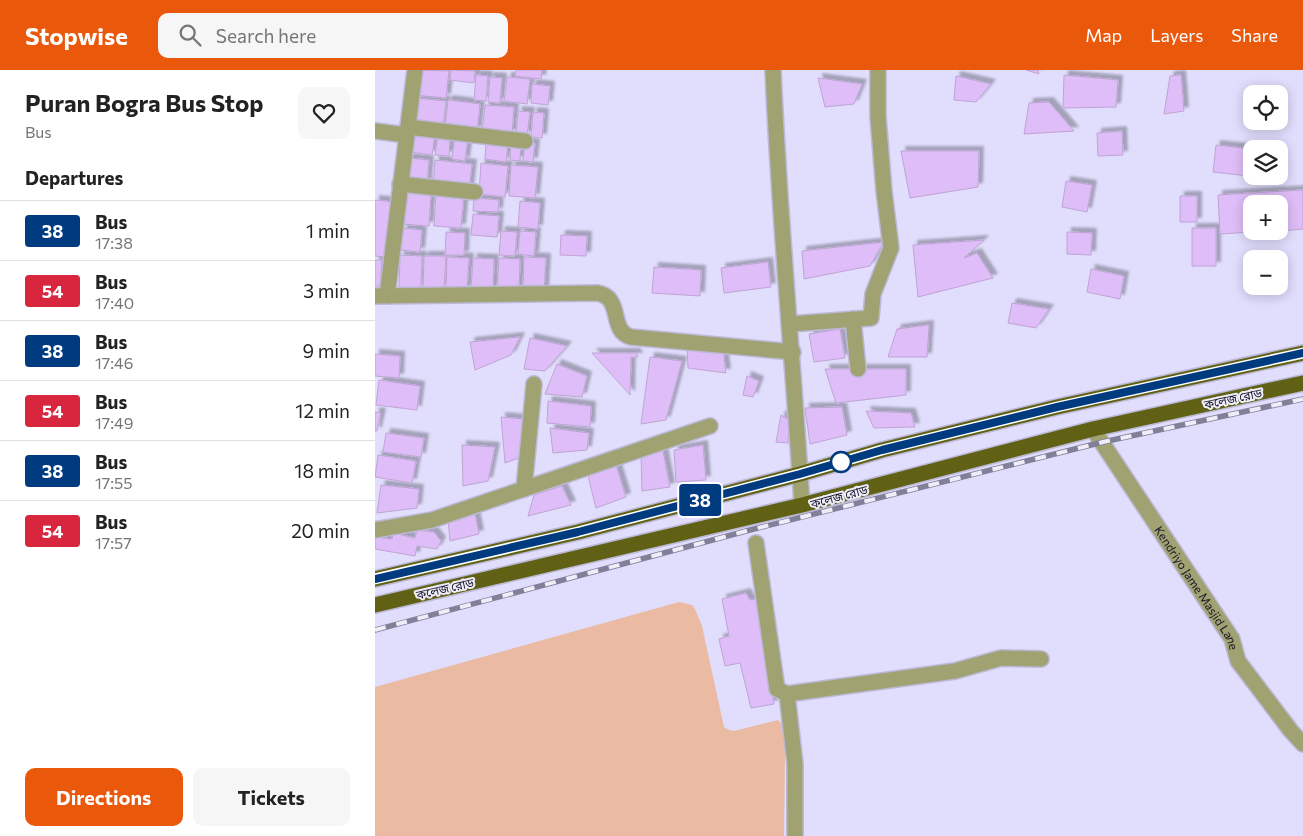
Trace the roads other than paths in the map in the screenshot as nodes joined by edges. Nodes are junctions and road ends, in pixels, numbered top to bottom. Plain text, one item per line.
1 (415, 70) edge
2 (773, 70) edge
3 (877, 70) edge
4 (375, 131) edge
5 (407, 131) junction
6 (525, 141) dead end
7 (400, 184) junction
8 (475, 192) dead end
9 (381, 296) edge
10 (853, 319) junction
11 (790, 324) junction
12 (793, 352) junction
13 (1303, 353) edge
14 (858, 369) dead end
15 (1303, 383) edge
16 (534, 384) dead end
17 (711, 426) dead end
18 (1093, 429) junction
19 (800, 474) junction
20 (525, 489) junction
21 (802, 506) junction
22 (375, 530) edge
23 (756, 544) dead end
24 (375, 579) edge
25 (375, 605) edge
26 (1041, 659) dead end
27 (787, 694) junction
28 (1303, 744) edge
29 (795, 836) edge

1 - 5 street
2 - 11 street
3 - 10 street
4 - 5 street
5 - 6 street
5 - 7 street
7 - 8 street
7 - 9 street
9 - 12 street
10 - 11 street
10 - 14 street
11 - 12 street
12 - 19 street
13 - 19 highway, কলেজ রোড
15 - 18 highway, কলেজ রোড
16 - 20 street
17 - 20 street
18 - 21 highway, কলেজ রোড
18 - 28 street, Kendriyo Jame Masjid Lane
19 - 21 street
19 - 24 highway, কলেজ রোড
20 - 22 street
21 - 25 highway, কলেজ রোড
23 - 27 street
26 - 27 street
27 - 29 street

